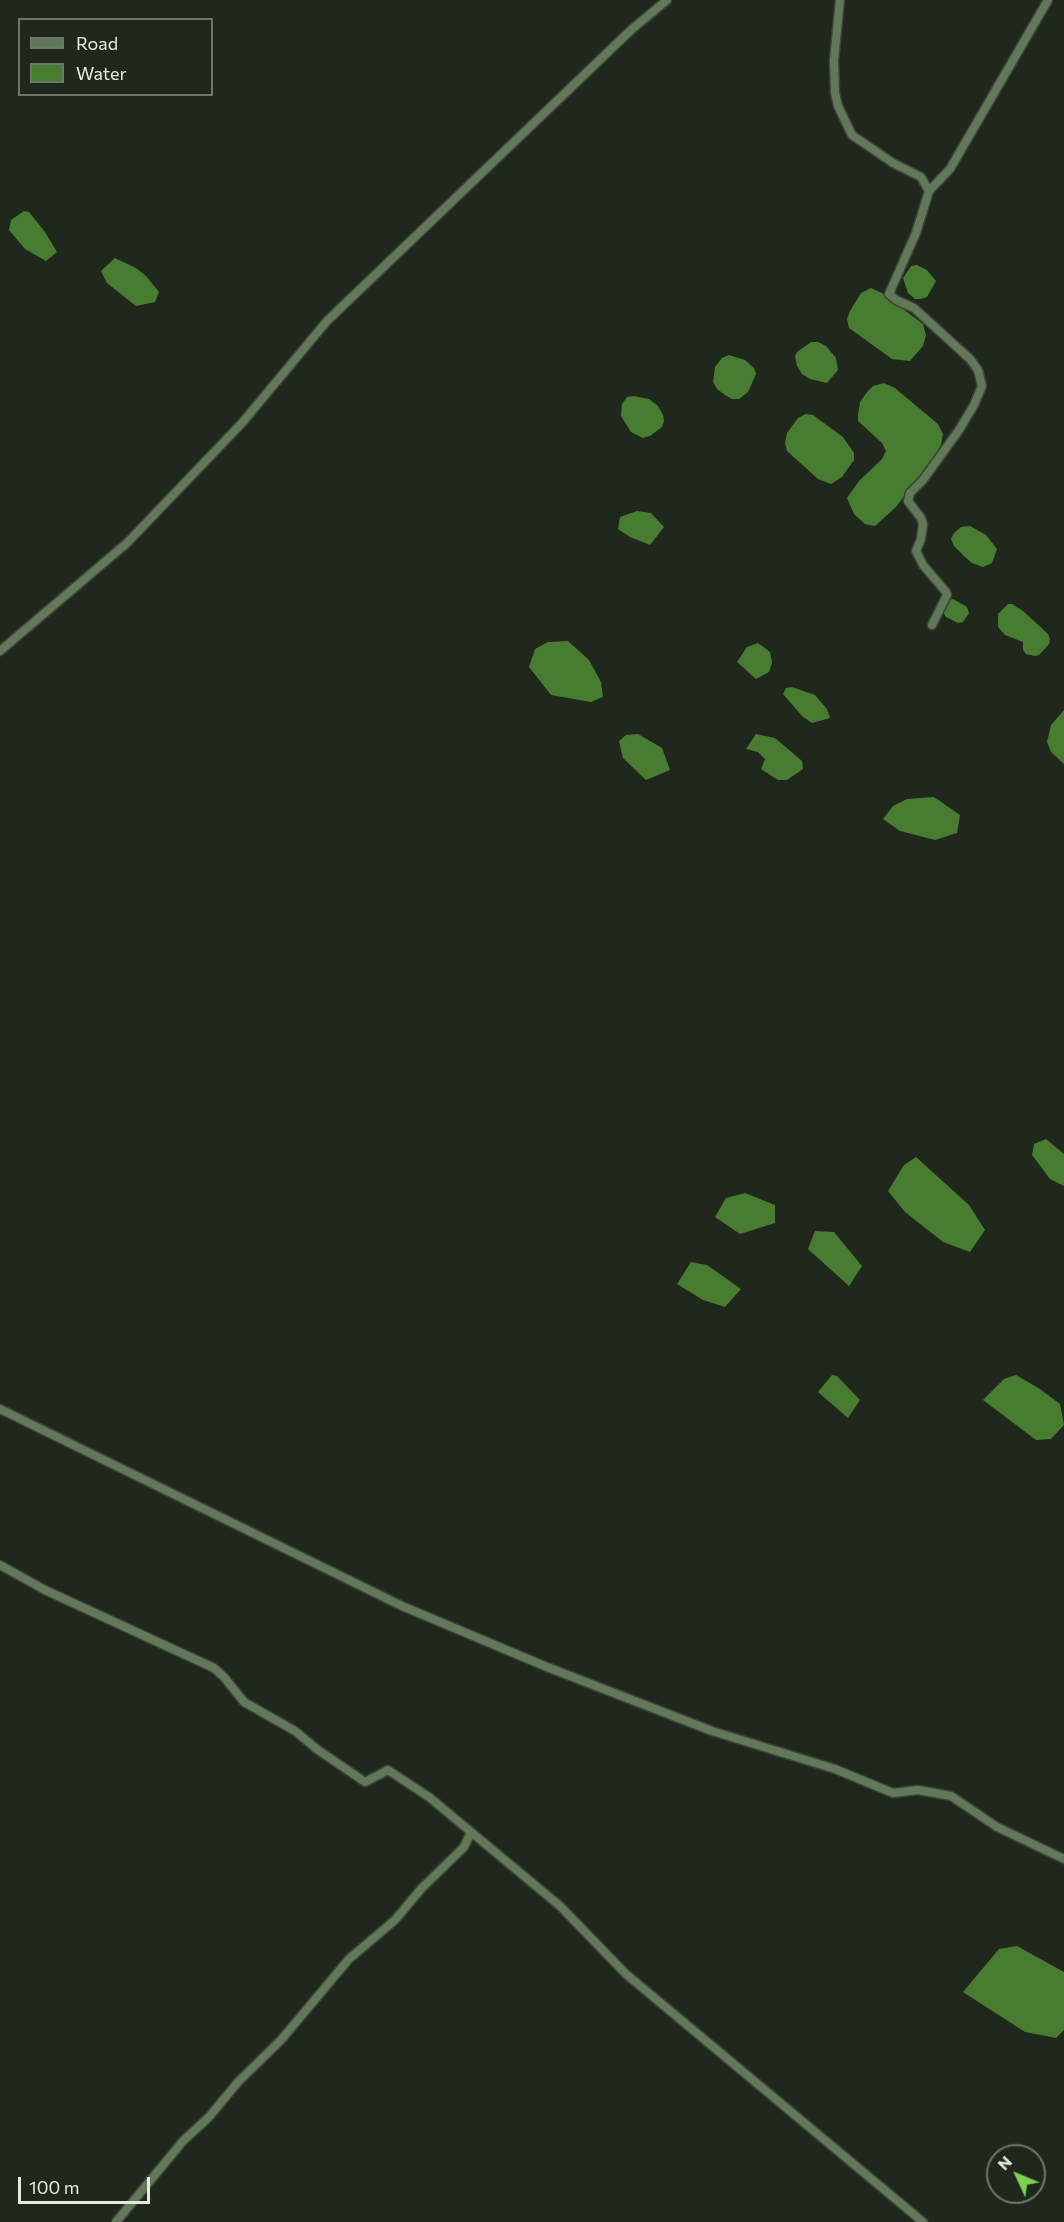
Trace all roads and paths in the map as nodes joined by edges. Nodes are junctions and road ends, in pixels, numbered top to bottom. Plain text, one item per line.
1 (667, 0) edge
2 (840, 0) edge
3 (1048, 0) edge
4 (929, 191) junction
5 (932, 625) dead end
6 (0, 651) edge
7 (0, 1409) edge
8 (0, 1565) edge
9 (471, 1832) junction
10 (1064, 1858) edge
11 (116, 2222) edge
12 (923, 2222) edge

1 - 6 street
2 - 4 street
3 - 4 street
4 - 5 street
7 - 10 street
8 - 9 street
9 - 11 street
9 - 12 street

